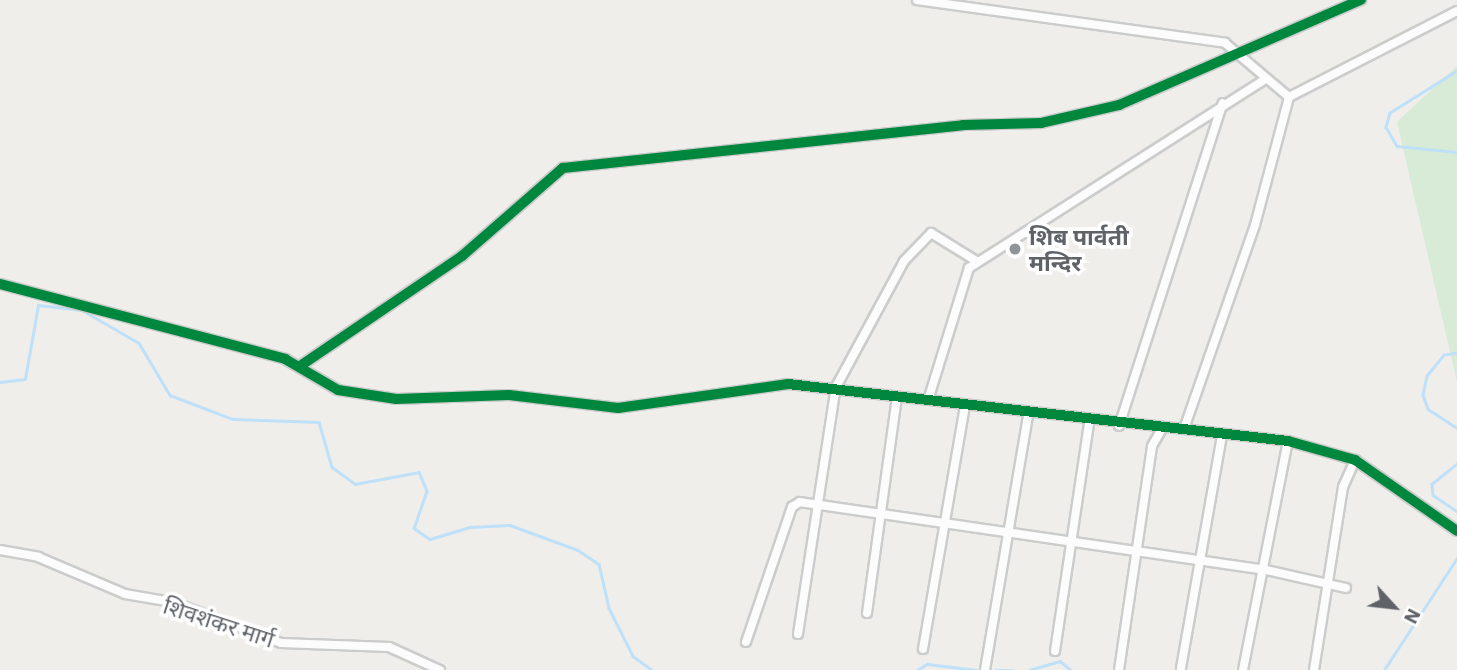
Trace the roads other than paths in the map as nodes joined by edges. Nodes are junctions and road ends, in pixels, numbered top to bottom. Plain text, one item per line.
1 (917, 0) edge
2 (1361, 0) edge
3 (1457, 10) edge
4 (1240, 51) junction
5 (1266, 79) junction
6 (1289, 97) junction
7 (1223, 103) junction
8 (978, 262) junction
9 (0, 284) edge
10 (300, 366) junction
11 (836, 387) junction
12 (929, 397) junction
13 (897, 398) junction
14 (965, 405) junction
15 (1028, 415) junction
16 (1089, 423) junction
17 (1119, 426) junction
18 (1163, 427) junction
19 (1184, 429) junction
20 (1222, 435) junction
21 (1288, 442) junction
22 (1355, 460) junction
23 (816, 504) junction
24 (879, 518) junction
25 (945, 526) junction
26 (1457, 531) edge
27 (1006, 533) junction
28 (1069, 544) junction
29 (0, 550) edge
30 (1133, 552) junction
31 (1197, 561) junction
32 (1262, 569) junction
33 (1325, 582) junction
34 (1346, 587) dead end
35 (867, 613) dead end
36 (798, 634) dead end
37 (746, 642) dead end
38 (923, 649) dead end
39 (1055, 651) dead end
40 (1181, 668) dead end
41 (985, 669) edge
42 (440, 670) edge
43 (1119, 670) edge
44 (1243, 670) edge
45 (1314, 670) edge

1 - 4 street
2 - 4 street
3 - 6 street
4 - 5 street
4 - 10 street
5 - 6 street
5 - 7 street
6 - 19 street
7 - 8 street
7 - 17 street
8 - 11 street
8 - 12 street
9 - 10 street
10 - 11 street
11 - 13 street
11 - 23 street
12 - 13 street
12 - 14 street
13 - 24 street
14 - 15 street
14 - 25 street
15 - 16 street
15 - 27 street
16 - 17 street
16 - 28 street
17 - 18 street
18 - 19 street
18 - 30 street
19 - 20 street
20 - 21 street
20 - 31 street
21 - 22 street
21 - 32 street
22 - 26 street
22 - 33 street
23 - 24 street
23 - 36 street
23 - 37 street
24 - 25 street
24 - 35 street
25 - 27 street
25 - 38 street
27 - 28 street
27 - 41 street
28 - 30 street
28 - 39 street
29 - 42 street, शिवशंकर मार्ग
30 - 31 street
30 - 43 street
31 - 32 street
31 - 40 street
32 - 33 street
32 - 44 street
33 - 34 street
33 - 45 street

